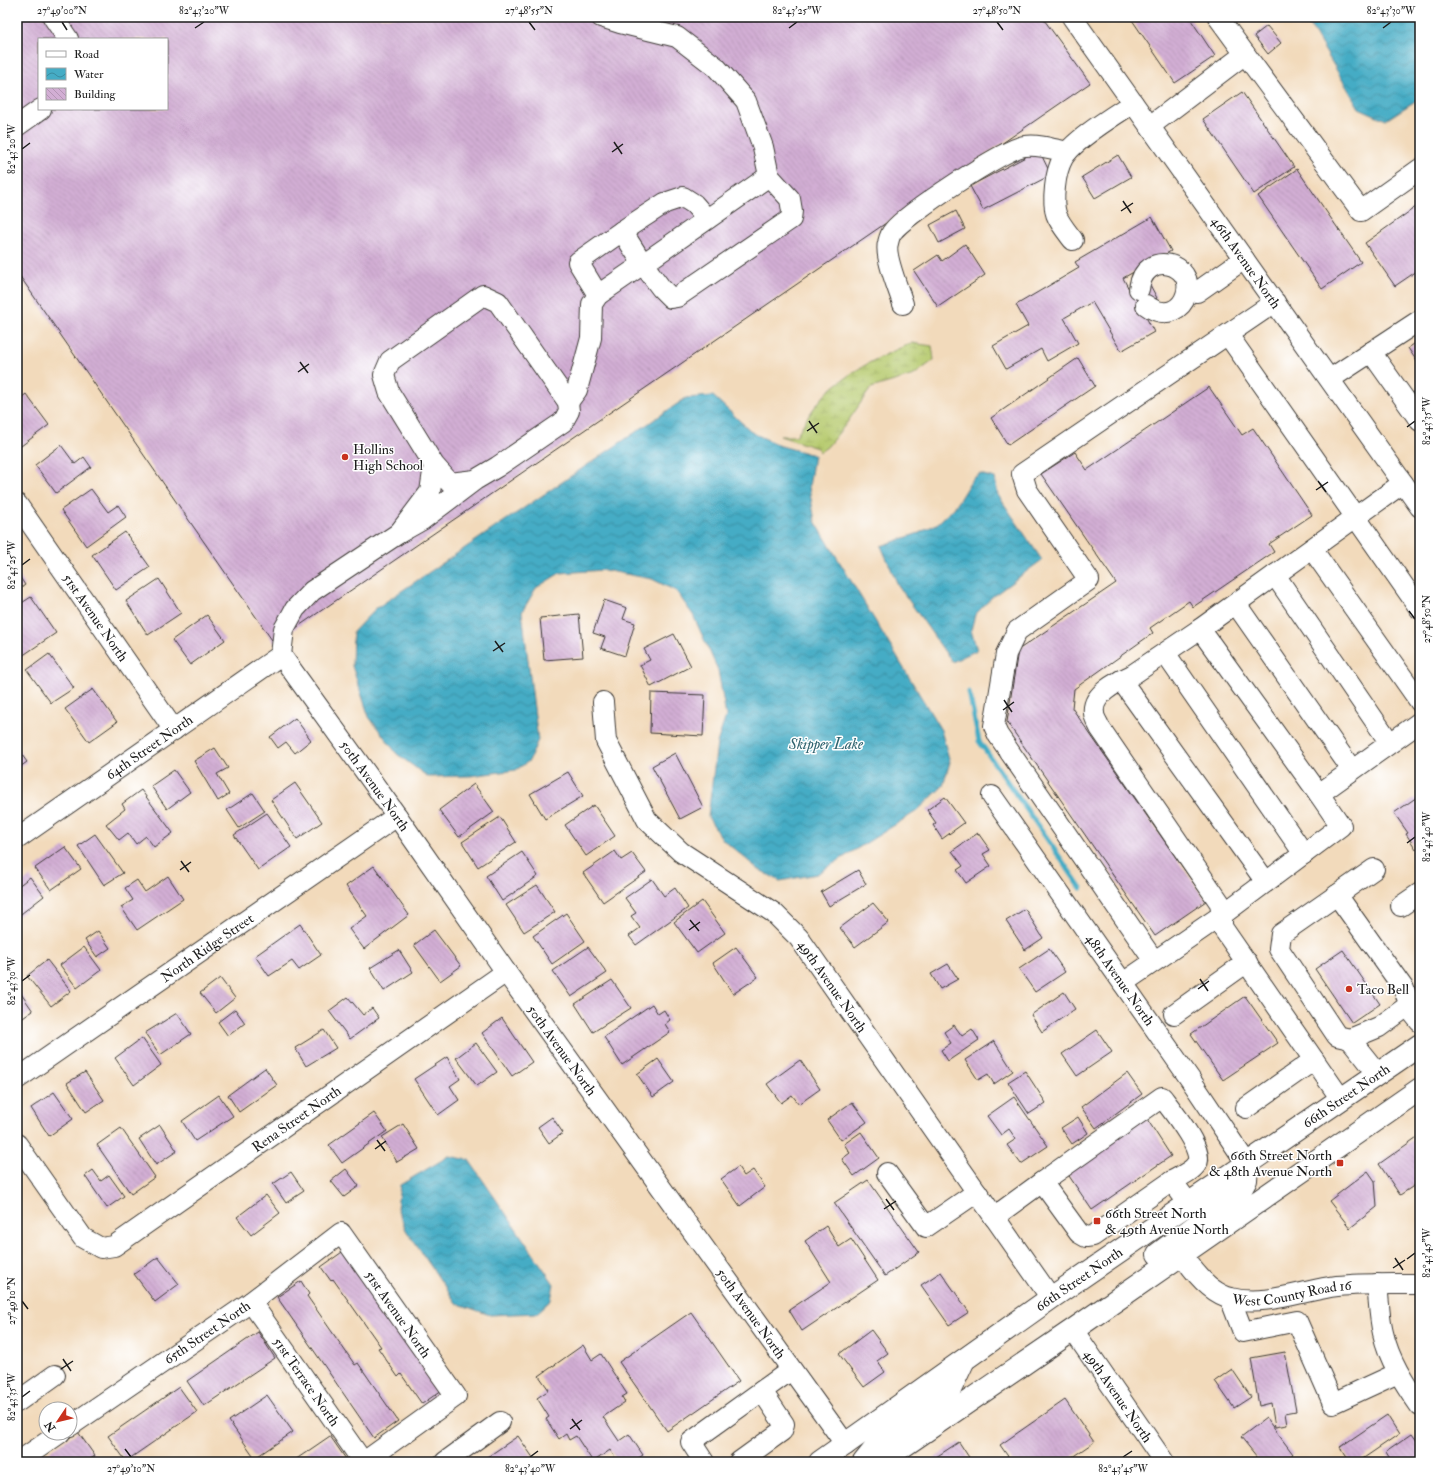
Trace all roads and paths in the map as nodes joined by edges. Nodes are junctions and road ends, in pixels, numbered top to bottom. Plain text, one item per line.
1 (53, 17) edge
2 (601, 17) edge
3 (1072, 17) edge
4 (1218, 17) edge
5 (67, 38) edge
6 (1245, 54) junction
7 (1133, 103) junction
8 (40, 110) edge
9 (17, 126) edge
10 (1150, 126) junction
11 (1067, 152) junction
12 (1420, 169) edge
13 (769, 176) junction
14 (707, 219) junction
15 (622, 230) junction
16 (1073, 240) dead end
17 (1244, 259) junction
18 (643, 264) junction
19 (1188, 291) junction
20 (598, 295) junction
21 (1275, 302) junction
22 (903, 304) dead end
23 (1420, 320) edge
24 (1228, 335) junction
25 (1371, 352) junction
26 (1330, 379) junction
27 (568, 402) junction
28 (1420, 421) edge
29 (434, 465) junction
30 (475, 480) junction
31 (450, 483) junction
32 (1403, 483) junction
33 (430, 492) junction
34 (17, 504) edge
35 (1420, 507) edge
36 (1356, 518) junction
37 (399, 533) junction
38 (1312, 549) junction
39 (1275, 576) junction
40 (1236, 604) junction
41 (1420, 609) edge
42 (1200, 630) junction
43 (1165, 653) junction
44 (281, 655) junction
45 (1121, 680) junction
46 (603, 702) dead end
47 (1420, 702) edge
48 (1420, 722) edge
49 (174, 730) junction
50 (1390, 743) junction
51 (1352, 770) junction
52 (1319, 794) junction
53 (992, 796) dead end
54 (397, 816) junction
55 (17, 839) edge
56 (1304, 854) junction
57 (1374, 870) dead end
58 (1266, 882) junction
59 (1420, 893) edge
60 (1337, 895) junction
61 (1401, 906) dead end
62 (1222, 915) junction
63 (1154, 961) junction
64 (1247, 962) junction
65 (506, 972) junction
66 (1123, 983) junction
67 (1407, 997) junction
68 (1174, 1014) dead end
69 (1420, 1022) edge
70 (1350, 1039) junction
71 (1420, 1045) edge
72 (1314, 1060) junction
73 (1378, 1074) junction
74 (17, 1079) edge
75 (1190, 1079) junction
76 (1420, 1089) edge
77 (1162, 1097) junction
78 (1341, 1100) junction
79 (1246, 1108) dead end
80 (17, 1144) edge
81 (1247, 1164) junction
82 (887, 1174) dead end
83 (1172, 1181) junction
84 (1042, 1182) junction
85 (977, 1192) junction
86 (1189, 1204) junction
87 (994, 1217) junction
88 (341, 1233) joint
89 (1182, 1254) junction
90 (1147, 1279) junction
91 (1378, 1284) junction
92 (1420, 1284) edge
93 (1051, 1298) junction
94 (1230, 1298) junction
95 (251, 1302) junction
96 (1073, 1330) junction
97 (964, 1360) junction
98 (791, 1370) junction
99 (1398, 1373) junction
100 (55, 1375) dead end
101 (762, 1391) junction
102 (17, 1402) edge
103 (1420, 1406) edge
104 (78, 1421) edge
105 (500, 1422) dead end
106 (48, 1441) edge
107 (843, 1453) edge
108 (18, 1462) edge
109 (363, 1462) edge
110 (445, 1462) edge
111 (704, 1462) edge
112 (739, 1462) edge
113 (820, 1462) edge
114 (864, 1462) edge
115 (880, 1462) edge
116 (1164, 1462) edge

1 - 5 street
2 - 13 street
3 - 7 street, 46th Avenue North
4 - 6 street
6 - 10 street
6 - 12 street
7 - 10 street, 46th Avenue North
7 - 11 street
8 - 9 street
10 - 17 street, 46th Avenue North
11 - 16 street
11 - 22 street
13 - 14 street
13 - 18 street
14 - 15 street
14 - 18 street
15 - 18 street
15 - 20 street
17 - 19 street
17 - 21 street, 46th Avenue North
18 - 20 street
19 - 19 street
20 - 27 street
21 - 24 street
21 - 26 street, 46th Avenue North
23 - 25 street
24 - 36 street
24 - 63 street
25 - 26 street
25 - 28 street
26 - 32 street, 46th Avenue North
27 - 29 street
27 - 30 street
29 - 31 street
29 - 33 street
30 - 31 street
30 - 37 street
31 - 33 street
32 - 35 street, 46th Avenue North
32 - 36 street
33 - 37 street
34 - 49 street, 51st Avenue North
36 - 38 street
36 - 41 street
37 - 44 street
38 - 39 street
38 - 47 street
39 - 40 street
39 - 50 street
40 - 42 street
40 - 51 street
42 - 43 street
42 - 52 street
43 - 45 street
43 - 56 street
44 - 49 street, 64th Street North
44 - 54 street, 50th Avenue North
45 - 58 street
45 - 62 street
46 - 85 street, 49th Avenue North
48 - 50 street
49 - 55 street, 64th Street North
50 - 51 street
51 - 52 street
52 - 56 street
53 - 66 street, 48th Avenue North
54 - 65 street, 50th Avenue North
54 - 74 street, North Ridge Street
56 - 58 street
57 - 60 street
58 - 62 street
59 - 61 street
60 - 67 street
60 - 70 street
62 - 63 street
62 - 64 street
63 - 66 street
64 - 68 street
64 - 72 street
65 - 80 street, Rena Street North
65 - 98 street, 50th Avenue North
66 - 75 street, 48th Avenue North
67 - 69 street
67 - 70 street
70 - 73 street
71 - 73 main road, 66th Street North
72 - 78 street
72 - 79 street
73 - 78 main road, 66th Street North
75 - 77 street
75 - 81 street, 48th Avenue North
76 - 89 main road
77 - 83 street
77 - 84 street
78 - 81 main road, 66th Street North
81 - 86 main road, 66th Street North
81 - 90 main road
82 - 85 street
83 - 84 street
83 - 86 street
84 - 87 street
85 - 87 street, 49th Avenue North
86 - 93 main road, 66th Street North
87 - 93 street, 49th Avenue North
88 - 95 street, 65th Street North
88 - 109 street, 51st Avenue North
89 - 90 main road
89 - 94 street, West County Road 16
90 - 96 main road
91 - 92 street, West County Road 16
91 - 94 street, West County Road 16
91 - 99 street
93 - 97 main road, 66th Street North
94 - 99 street
95 - 104 street, 65th Street North
95 - 109 street, 51st Terrace North
96 - 115 main road
96 - 116 street, 49th Avenue North
97 - 107 main road, 66th Street North
97 - 114 main road
98 - 101 street
98 - 107 street, 50th Avenue North
99 - 103 street
100 - 102 street
101 - 111 street
101 - 112 street
105 - 110 street
106 - 108 street
107 - 113 main road, 66th Street North

